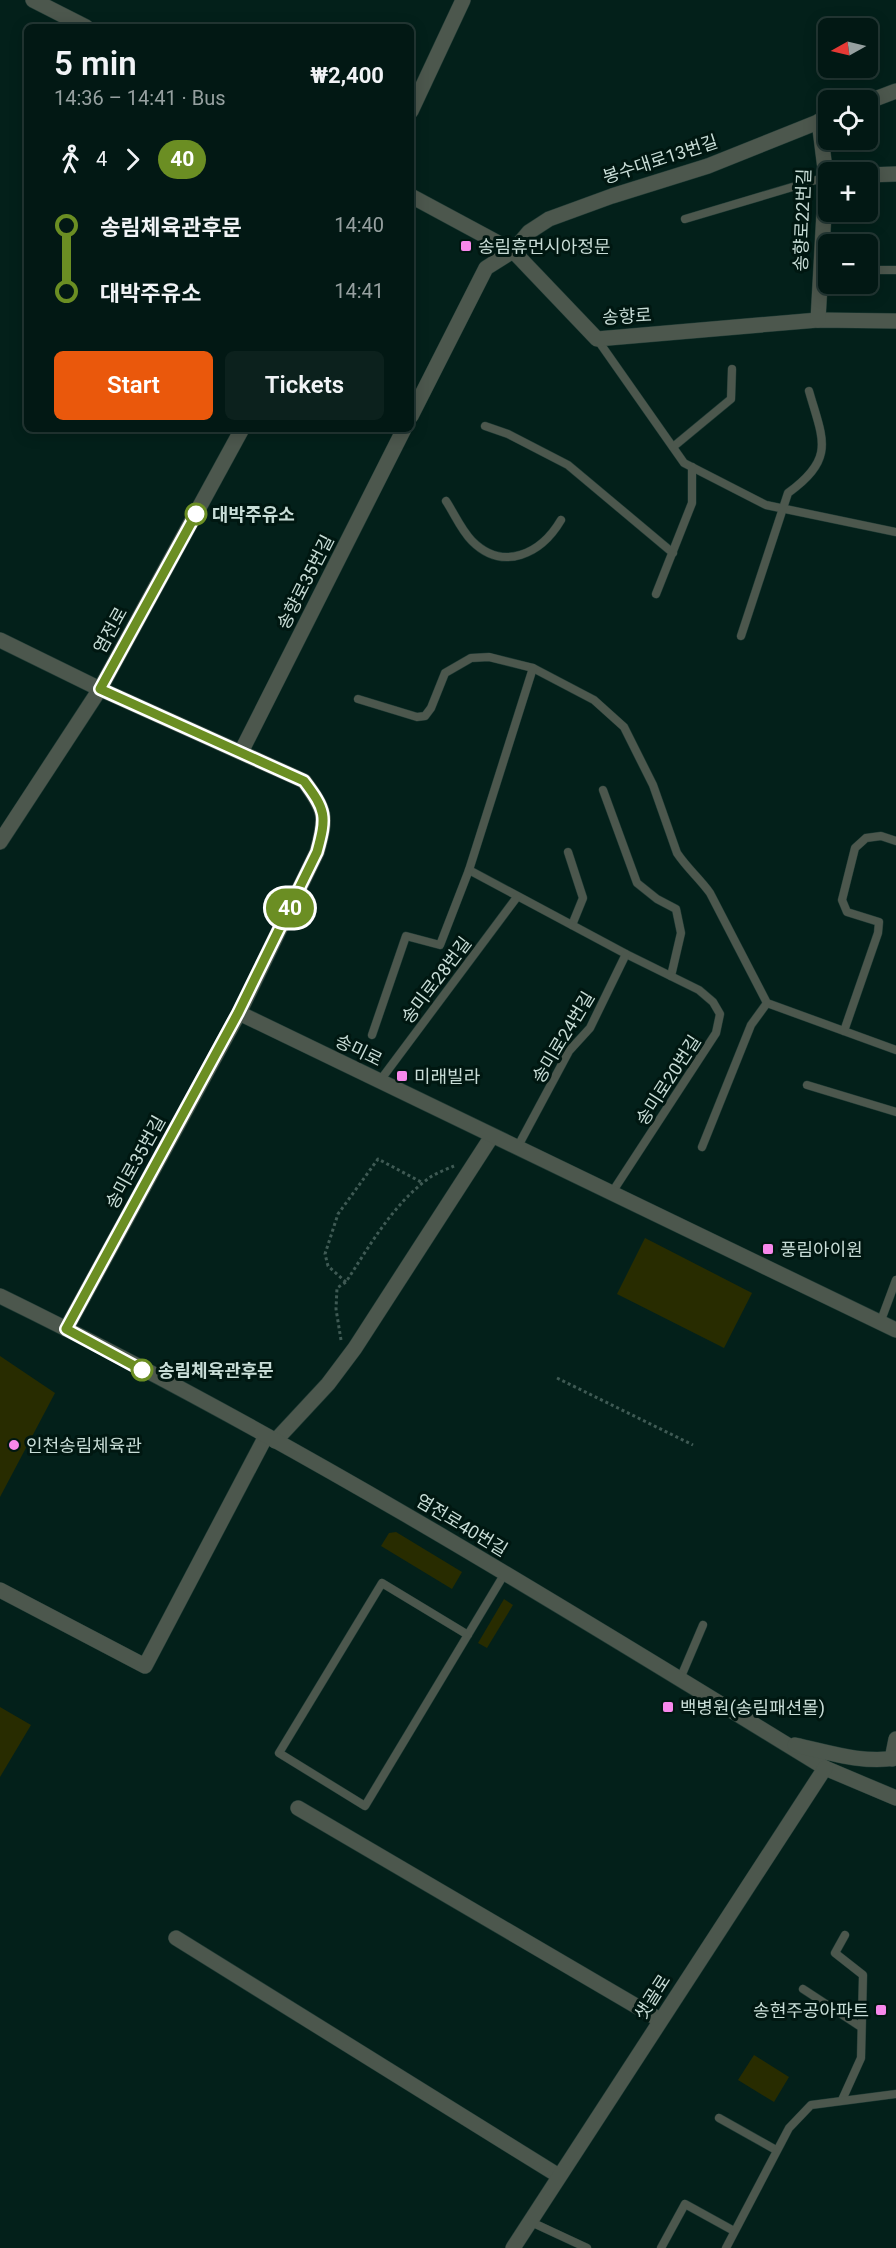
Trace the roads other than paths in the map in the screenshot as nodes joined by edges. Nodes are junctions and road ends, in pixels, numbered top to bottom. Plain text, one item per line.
1 (33, 0) edge
2 (463, 0) edge
3 (80, 24) edge
4 (896, 91) edge
5 (878, 98) edge
6 (414, 105) edge
7 (818, 121) edge
8 (896, 174) edge
9 (878, 175) edge
10 (818, 180) edge
11 (414, 198) edge
12 (685, 219) dead end
13 (513, 251) junction
14 (878, 270) edge
15 (896, 270) edge
16 (821, 294) edge
17 (818, 320) junction
18 (896, 321) edge
19 (597, 339) junction
20 (732, 369) dead end
21 (809, 391) dead end
22 (414, 410) edge
23 (485, 426) dead end
24 (240, 432) edge
25 (402, 432) edge
26 (673, 447) junction
27 (692, 467) junction
28 (446, 501) dead end
29 (783, 509) junction
30 (561, 520) dead end
31 (896, 532) edge
32 (673, 554) junction
33 (656, 594) dead end
34 (741, 636) dead end
35 (0, 640) edge
36 (533, 668) junction
37 (100, 689) junction
38 (358, 699) dead end
39 (241, 752) junction
40 (603, 790) dead end
41 (896, 841) edge
42 (0, 842) edge
43 (568, 852) dead end
44 (469, 870) junction
45 (517, 897) junction
46 (572, 925) junction
47 (626, 954) junction
48 (671, 976) junction
49 (767, 1003) junction
50 (238, 1013) junction
51 (844, 1031) junction
52 (372, 1035) dead end
53 (896, 1050) edge
54 (379, 1082) junction
55 (807, 1085) dead end
56 (896, 1112) edge
57 (492, 1136) junction
58 (517, 1148) junction
59 (702, 1148) dead end
60 (611, 1194) junction
61 (896, 1280) edge
62 (0, 1296) edge
63 (880, 1323) junction
64 (66, 1329) junction
65 (896, 1330) edge
66 (270, 1439) junction
67 (505, 1574) junction
68 (0, 1590) edge
69 (703, 1625) dead end
70 (468, 1635) junction
71 (680, 1679) junction
72 (896, 1739) edge
73 (785, 1743) junction
74 (894, 1759) edge
75 (825, 1768) junction
76 (896, 1798) edge
77 (298, 1808) dead end
78 (845, 1935) dead end
79 (176, 1938) dead end
80 (803, 1989) dead end
81 (660, 2020) junction
82 (861, 2027) junction
83 (896, 2094) edge
84 (842, 2100) junction
85 (719, 2118) dead end
86 (777, 2150) junction
87 (559, 2176) junction
88 (530, 2221) junction
89 (734, 2231) junction
90 (513, 2248) edge
91 (587, 2248) edge
92 (661, 2248) edge
93 (726, 2248) edge

1 - 3 street
2 - 6 street
4 - 5 street
7 - 13 street, 봉수대로13번길
8 - 9 street
10 - 12 lane
11 - 13 street, 송향로
13 - 19 street, 송향로
13 - 22 street
14 - 15 lane
16 - 17 street, 송향로22번길
17 - 18 street, 송향로
17 - 19 street, 송향로
19 - 26 lane
20 - 26 lane
21 - 29 lane
23 - 32 lane
24 - 37 street, 염전로
25 - 39 street, 송향로35번길
26 - 27 lane
27 - 29 lane
27 - 32 lane
28 - 30 lane
29 - 31 lane
29 - 34 lane
32 - 33 lane
35 - 37 street
36 - 38 lane
36 - 44 lane
36 - 49 lane
37 - 39 street
37 - 42 street, 염전로
39 - 50 street
40 - 48 lane
41 - 51 lane
43 - 46 lane
44 - 45 lane
44 - 52 lane
45 - 46 lane
45 - 54 lane, 송미로28번길
46 - 47 lane
47 - 48 lane, 송미로20번길
47 - 58 lane, 송미로24번길
48 - 60 lane, 송미로20번길
49 - 51 lane
49 - 59 lane
50 - 54 street, 송미로
50 - 64 street, 송미로35번길
51 - 53 lane
54 - 57 street, 송미로
55 - 56 lane
57 - 58 street, 송미로
57 - 66 street
58 - 60 street, 송미로
60 - 63 street, 송미로
61 - 63 lane
62 - 64 street, 염전로40번길
63 - 65 street, 송미로
64 - 66 street, 염전로40번길
66 - 67 street, 염전로40번길
66 - 68 street
67 - 70 lane
67 - 71 street, 염전로40번길
69 - 71 lane
70 - 70 lane
71 - 73 street, 염전로40번길
72 - 74 street
73 - 74 street
73 - 75 street, 염전로40번길
75 - 76 street, 염전로40번길
75 - 81 street, 샛골로
77 - 81 street
78 - 82 lane
79 - 87 street
80 - 82 lane
81 - 87 street, 샛골로
82 - 84 lane
83 - 84 lane
84 - 86 lane
85 - 86 lane
86 - 89 lane
87 - 88 street, 샛골로
88 - 90 street, 샛골로
88 - 91 lane
89 - 92 lane
89 - 93 lane

